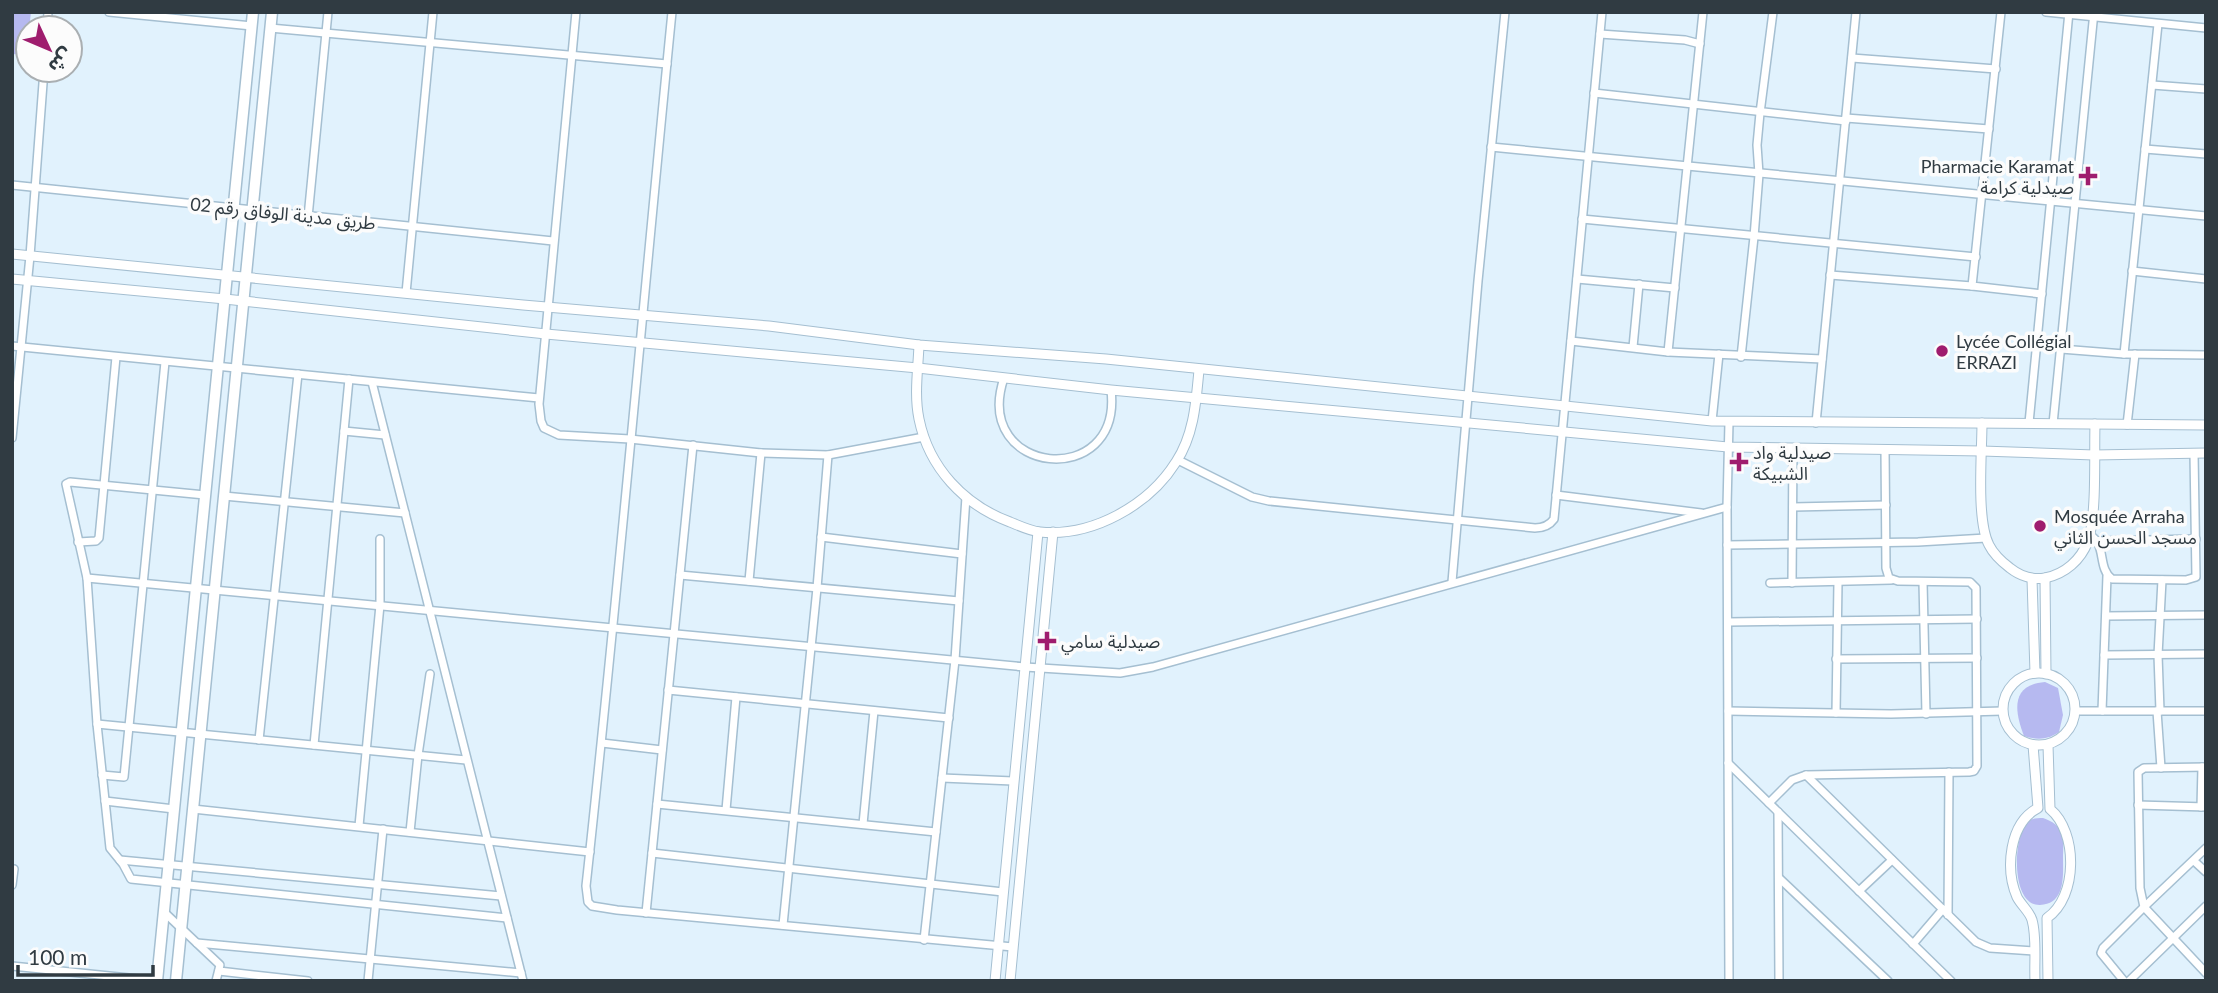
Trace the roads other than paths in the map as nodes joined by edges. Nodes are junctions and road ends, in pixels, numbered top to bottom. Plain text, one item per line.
1 (108, 12) edge
2 (253, 12) edge
3 (272, 12) edge
4 (328, 12) edge
5 (433, 12) edge
6 (576, 12) edge
7 (673, 12) edge
8 (1505, 12) edge
9 (1602, 12) edge
10 (1703, 12) edge
11 (1773, 12) edge
12 (1856, 12) edge
13 (2001, 12) edge
14 (2046, 12) edge
15 (2069, 13) edge
16 (2094, 15) edge
17 (2158, 24) junction
18 (252, 26) junction
19 (270, 28) junction
20 (2206, 28) edge
21 (326, 33) junction
22 (1600, 34) junction
23 (430, 43) junction
24 (1700, 44) junction
25 (572, 55) junction
26 (1852, 58) junction
27 (667, 64) junction
28 (1996, 69) junction
29 (43, 84) edge
30 (2152, 85) junction
31 (2206, 89) edge
32 (1594, 93) junction
33 (1693, 105) junction
34 (1760, 113) junction
35 (1846, 119) junction
36 (1989, 129) junction
37 (1491, 147) junction
38 (2145, 149) junction
39 (2206, 154) edge
40 (1588, 155) junction
41 (1688, 167) junction
42 (1759, 174) junction
43 (1839, 180) junction
44 (12, 185) edge
45 (34, 187) junction
46 (1982, 193) junction
47 (2051, 200) junction
48 (2075, 203) junction
49 (233, 209) junction
50 (2139, 210) junction
51 (252, 211) junction
52 (2206, 216) edge
53 (308, 217) junction
54 (1582, 219) junction
55 (411, 227) junction
56 (1682, 229) junction
57 (1754, 237) junction
58 (553, 241) junction
59 (1833, 245) junction
60 (12, 254) edge
61 (30, 256) junction
62 (1976, 257) junction
63 (2132, 271) junction
64 (226, 275) junction
65 (1830, 275) junction
66 (246, 276) junction
67 (12, 279) edge
68 (1577, 279) junction
69 (2206, 279) edge
70 (28, 281) junction
71 (1639, 284) junction
72 (1972, 286) junction
73 (1675, 288) junction
74 (406, 293) junction
75 (2042, 294) junction
76 (225, 299) junction
77 (243, 301) junction
78 (548, 306) junction
79 (643, 315) junction
80 (545, 334) junction
81 (1571, 341) junction
82 (640, 343) junction
83 (919, 345) junction
84 (12, 346) edge
85 (21, 347) junction
86 (1633, 347) junction
87 (2061, 349) junction
88 (1668, 352) junction
89 (1719, 354) junction
90 (2124, 354) junction
91 (2135, 354) junction
92 (2206, 355) edge
93 (116, 357) junction
94 (1741, 357) junction
95 (1822, 359) junction
96 (165, 362) junction
97 (218, 366) junction
98 (237, 368) junction
99 (918, 368) junction
100 (1199, 370) junction
101 (298, 374) junction
102 (1004, 378) junction
103 (349, 379) junction
104 (372, 382) junction
105 (1111, 390) junction
106 (1468, 396) junction
107 (539, 398) junction
108 (1197, 398) junction
109 (14, 401) edge
110 (1565, 406) junction
111 (1712, 421) junction
112 (1729, 422) junction
113 (1816, 423) junction
114 (1982, 423) junction
115 (2029, 423) junction
116 (2053, 424) junction
117 (2095, 424) junction
118 (1466, 425) junction
119 (2127, 425) junction
120 (2206, 425) edge
121 (344, 431) junction
122 (1562, 433) junction
123 (385, 435) junction
124 (924, 437) junction
125 (12, 438) edge
126 (630, 439) junction
127 (693, 445) junction
128 (1728, 447) junction
129 (1793, 449) junction
130 (1885, 449) junction
131 (1982, 451) junction
132 (761, 453) junction
133 (2194, 453) junction
134 (2206, 453) edge
135 (828, 455) junction
136 (2094, 455) junction
137 (1178, 460) junction
138 (104, 485) junction
139 (152, 490) junction
140 (205, 495) junction
141 (1556, 495) junction
142 (224, 496) junction
143 (966, 498) junction
144 (285, 502) junction
145 (2196, 502) junction
146 (2206, 502) edge
147 (1886, 505) junction
148 (337, 507) junction
149 (1727, 507) junction
150 (1793, 507) junction
151 (405, 513) junction
152 (1705, 513) junction
153 (1457, 520) junction
154 (1038, 532) junction
155 (1053, 532) junction
156 (821, 537) junction
157 (1986, 538) junction
158 (2094, 538) junction
159 (380, 539) dead end
160 (2196, 540) junction
161 (2206, 541) edge
162 (78, 542) junction
163 (1886, 542) junction
164 (1792, 544) junction
165 (1727, 545) junction
166 (962, 554) junction
167 (680, 575) junction
168 (2107, 575) junction
169 (2196, 577) junction
170 (2206, 577) edge
171 (87, 578) junction
172 (2045, 578) junction
173 (2032, 579) junction
174 (1892, 580) junction
175 (2162, 580) junction
176 (749, 581) junction
177 (1452, 582) junction
178 (1838, 582) junction
179 (1923, 582) junction
180 (143, 583) junction
181 (1770, 583) dead end
182 (1792, 583) junction
183 (196, 588) junction
184 (817, 588) junction
185 (215, 590) junction
186 (275, 596) junction
187 (328, 600) junction
188 (959, 601) junction
189 (380, 605) junction
190 (428, 610) junction
191 (2206, 615) edge
192 (2106, 616) junction
193 (2160, 617) junction
194 (1977, 619) junction
195 (1924, 620) junction
196 (1837, 621) junction
197 (1728, 622) junction
198 (614, 627) junction
199 (674, 633) junction
200 (811, 647) junction
201 (2206, 654) edge
202 (2104, 655) junction
203 (2158, 655) junction
204 (1976, 658) junction
205 (1836, 659) junction
206 (1924, 659) junction
207 (955, 660) junction
208 (1025, 667) junction
209 (1040, 668) junction
210 (2035, 673) junction
211 (430, 674) dead end
212 (2046, 674) junction
213 (668, 690) junction
214 (736, 697) junction
215 (804, 704) junction
216 (874, 711) junction
217 (1728, 711) junction
218 (2003, 711) junction
219 (2076, 711) junction
220 (2102, 711) junction
221 (2159, 711) junction
222 (2206, 711) edge
223 (1836, 713) junction
224 (1926, 713) junction
225 (1976, 713) junction
226 (948, 718) junction
227 (97, 724) junction
228 (129, 727) junction
229 (182, 733) junction
230 (200, 734) junction
231 (259, 740) junction
232 (602, 743) junction
233 (314, 745) junction
234 (2048, 745) junction
235 (2033, 746) junction
236 (366, 750) junction
237 (662, 750) junction
238 (418, 755) junction
239 (466, 760) junction
240 (1728, 763) junction
241 (2204, 767) edge
242 (2161, 768) junction
243 (1950, 772) junction
244 (102, 775) junction
245 (1806, 775) junction
246 (942, 778) junction
247 (1013, 781) junction
248 (105, 801) junction
249 (1769, 803) junction
250 (657, 804) junction
251 (2138, 805) junction
252 (2204, 807) edge
253 (2038, 808) junction
254 (174, 809) junction
255 (193, 809) junction
256 (2050, 809) junction
257 (726, 810) junction
258 (1778, 812) junction
259 (793, 817) junction
260 (863, 824) junction
261 (359, 826) junction
262 (383, 829) junction
263 (410, 832) junction
264 (936, 832) junction
265 (487, 840) junction
266 (2206, 848) edge
267 (590, 852) junction
268 (652, 853) junction
269 (120, 860) junction
270 (1892, 860) junction
271 (2194, 861) junction
272 (169, 865) junction
273 (187, 867) junction
274 (789, 867) junction
275 (12, 869) edge
276 (2206, 872) edge
277 (1779, 877) junction
278 (167, 883) junction
279 (377, 884) junction
280 (930, 884) junction
281 (12, 885) edge
282 (186, 885) junction
283 (1859, 891) junction
284 (1003, 892) junction
285 (501, 896) junction
286 (376, 904) junction
287 (2206, 906) edge
288 (2144, 907) junction
289 (164, 912) junction
290 (1945, 912) junction
291 (646, 913) junction
292 (507, 918) junction
293 (2032, 918) junction
294 (2047, 918) junction
295 (783, 925) junction
296 (181, 931) junction
297 (2174, 939) junction
298 (924, 940) junction
299 (197, 943) junction
300 (1913, 944) junction
301 (998, 946) junction
302 (1013, 947) junction
303 (2034, 951) junction
304 (370, 959) junction
305 (12, 966) edge
306 (219, 971) junction
307 (2206, 973) edge
308 (522, 977) edge
309 (120, 979) edge
310 (283, 979) edge
311 (157, 981) edge
312 (176, 981) edge
313 (216, 981) edge
314 (307, 981) edge
315 (368, 981) edge
316 (995, 981) edge
317 (1010, 981) edge
318 (1729, 981) edge
319 (1779, 981) edge
320 (1888, 981) edge
321 (1951, 981) edge
322 (2035, 981) edge
323 (2048, 981) edge
324 (2127, 981) edge

1 - 18 street
2 - 18 main road
3 - 19 main road
4 - 21 street
5 - 23 street
6 - 25 street
7 - 27 street
8 - 37 street
9 - 22 street
10 - 24 street
11 - 34 street
12 - 26 street
13 - 28 street
14 - 15 street
15 - 16 street
15 - 47 street
16 - 17 street
16 - 48 street
17 - 20 street
17 - 30 street
18 - 49 main road
19 - 21 street
19 - 51 main road
21 - 23 street
21 - 53 street
22 - 24 street
22 - 32 street
23 - 25 street
23 - 55 street
24 - 33 street
25 - 27 street
25 - 58 street
26 - 28 street
26 - 35 street
27 - 79 street
28 - 36 street
29 - 45 street
30 - 31 street
30 - 38 street
32 - 33 street
32 - 40 street
33 - 34 street
33 - 41 street
34 - 35 street
34 - 42 street
35 - 36 street
35 - 43 street
36 - 46 street
37 - 40 street
37 - 106 street
38 - 39 street
38 - 50 street
40 - 41 street
40 - 54 street
41 - 42 street
41 - 56 street
42 - 43 street
42 - 57 street
43 - 46 street
43 - 59 street
44 - 45 street, طريق مدينة الوفاق رقم 02
45 - 49 street, طريق مدينة الوفاق رقم 02
45 - 61 street
46 - 47 street
46 - 62 street
47 - 48 street
47 - 75 street
48 - 50 street
48 - 87 street
49 - 51 street, طريق مدينة الوفاق رقم 02
49 - 64 main road
50 - 52 street
50 - 63 street
51 - 53 street, طريق مدينة الوفاق رقم 02
51 - 66 main road
53 - 55 street, طريق مدينة الوفاق رقم 02
54 - 56 street
54 - 68 street
55 - 58 street, طريق مدينة الوفاق رقم 02
55 - 74 street
56 - 57 street
56 - 73 street
57 - 59 street
57 - 94 street
58 - 78 street
59 - 62 street
59 - 65 street
60 - 61 street
61 - 64 street
61 - 70 street
62 - 72 street
63 - 69 street
63 - 90 street
64 - 66 street
64 - 76 main road
65 - 72 street
65 - 95 street
66 - 74 street
66 - 77 main road
67 - 70 street
68 - 71 street
68 - 81 street
70 - 76 street
70 - 85 street
71 - 73 street
71 - 86 street
72 - 75 street
73 - 88 street
74 - 78 street
75 - 115 street
76 - 77 street
76 - 97 main road
77 - 80 street
77 - 98 main road
78 - 79 street
78 - 80 street
79 - 82 street
79 - 83 street
80 - 82 street
80 - 107 street
81 - 86 street
81 - 110 street
82 - 99 street
82 - 126 street
83 - 99 street
83 - 100 street
84 - 85 street
85 - 93 street
85 - 109 street
86 - 88 street
87 - 90 street
87 - 116 street
88 - 89 street
89 - 94 street
89 - 111 street
90 - 91 street
91 - 92 street
91 - 119 street
93 - 96 street
93 - 138 street
94 - 95 street
95 - 113 street
96 - 97 street
96 - 139 street
97 - 98 street
97 - 140 main road
98 - 101 street
98 - 142 main road
99 - 102 street
99 - 124 street
100 - 106 street
100 - 108 street
101 - 103 street
101 - 144 street
102 - 105 street
102 - 105 street
103 - 104 street
103 - 121 street
104 - 107 street
104 - 123 street
105 - 108 street
106 - 110 street
106 - 118 street
107 - 126 street
108 - 118 street
108 - 137 street
109 - 125 street
110 - 111 street
110 - 122 street
111 - 112 street
112 - 113 street
112 - 128 street
113 - 114 street
114 - 115 street
114 - 131 street
115 - 116 street
116 - 117 street
117 - 119 street
117 - 136 street
118 - 122 street
118 - 153 street
119 - 120 street
121 - 123 street
121 - 148 street
122 - 128 street
122 - 141 street
123 - 151 street
124 - 135 street
124 - 143 street
126 - 127 street
126 - 198 street
127 - 132 street
127 - 167 street
128 - 129 street
128 - 149 street
129 - 130 street
129 - 150 street
130 - 131 street
130 - 147 street
131 - 136 street
131 - 157 street
132 - 135 street
132 - 176 street
133 - 134 street
133 - 136 street
133 - 145 street
135 - 156 street
136 - 158 street
137 - 153 street
137 - 155 street
138 - 139 street
138 - 162 street
138 - 162 street
139 - 140 street
139 - 180 street
140 - 183 main road
141 - 152 street
141 - 153 street
142 - 144 street
142 - 185 main road
143 - 154 street
143 - 166 street
144 - 148 street
144 - 186 street
145 - 146 street
145 - 160 street
147 - 150 street
147 - 163 street
148 - 151 street
148 - 187 street
149 - 152 street
149 - 165 street
150 - 164 street
151 - 190 street
152 - 177 street
153 - 177 street
154 - 155 street
154 - 208 street
155 - 209 street
156 - 166 street
156 - 184 street
157 - 163 street
157 - 173 street
158 - 160 street
158 - 168 street
158 - 172 street
159 - 189 street
160 - 161 street
160 - 169 street
162 - 171 street
163 - 164 street
163 - 174 street
164 - 165 street
164 - 182 street
165 - 197 street
166 - 188 street
167 - 176 street
167 - 199 street
168 - 175 street
168 - 192 street
169 - 170 street
169 - 175 street
171 - 180 street
171 - 227 street
172 - 173 street
172 - 212 street
173 - 210 street
174 - 178 street
174 - 179 street
175 - 193 street
176 - 184 street
177 - 209 street
178 - 182 street
178 - 196 street
179 - 194 street
179 - 195 street
180 - 183 street
180 - 228 street
181 - 182 street
183 - 185 street
183 - 229 main road
184 - 188 street
184 - 200 street
185 - 186 street
185 - 230 main road
186 - 187 street
186 - 231 street
187 - 189 street
187 - 233 street
188 - 207 street
189 - 190 street
189 - 236 street
190 - 198 street
190 - 239 street
191 - 193 street
192 - 193 street
192 - 202 street
193 - 203 street
194 - 195 street
194 - 204 street
195 - 196 street
195 - 206 street
196 - 197 street
196 - 205 street
197 - 217 street
198 - 199 street
198 - 232 street
199 - 200 street
199 - 213 street
200 - 207 street
200 - 215 street
201 - 203 street
202 - 203 street
202 - 220 street
203 - 221 street
204 - 206 street
204 - 225 street
205 - 206 street
205 - 223 street
206 - 224 street
207 - 208 street
207 - 226 street
208 - 209 street
208 - 247 street
209 - 302 street
210 - 212 street
210 - 218 street
211 - 238 street
212 - 219 street
213 - 214 street
213 - 237 street
214 - 215 street
214 - 257 street
215 - 216 street
215 - 259 street
216 - 226 street
216 - 260 street
217 - 223 street
217 - 240 street
218 - 225 street
218 - 235 street
219 - 220 street
219 - 234 street
220 - 221 street
221 - 222 street
221 - 242 street
223 - 224 street
224 - 225 street
225 - 243 street
226 - 246 street
227 - 228 street
227 - 244 street
228 - 229 street
228 - 244 street
229 - 230 street
229 - 254 main road
230 - 231 street
230 - 255 main road
231 - 233 street
232 - 237 street
232 - 267 street
233 - 236 street
234 - 235 street
234 - 256 street
235 - 253 street
236 - 238 street
236 - 261 street
237 - 250 street
238 - 239 street
238 - 263 street
239 - 265 street
240 - 249 street
240 - 318 street
241 - 242 street
241 - 252 street
242 - 251 street
243 - 245 street
243 - 290 street
244 - 248 street
245 - 249 street
245 - 270 street
246 - 247 street
246 - 264 street
247 - 284 street
248 - 254 street
248 - 269 street
249 - 258 street
250 - 257 street
250 - 268 street
251 - 252 street
251 - 288 street
253 - 256 street
253 - 293 street
254 - 272 main road
255 - 261 street
255 - 273 main road
256 - 294 street
257 - 259 street
258 - 277 street
258 - 283 street
259 - 260 street
259 - 274 street
260 - 264 street
261 - 262 street
262 - 263 street
262 - 279 street
263 - 265 street
264 - 280 street
265 - 267 street
265 - 285 street
266 - 271 street
267 - 291 street
268 - 274 street
268 - 291 street
269 - 272 street
269 - 278 street
270 - 283 street
270 - 290 street
271 - 276 street
271 - 288 street
272 - 273 street
272 - 278 main road
273 - 279 street
273 - 282 main road
274 - 280 street
274 - 295 street
275 - 281 street
277 - 319 street
277 - 320 street
278 - 282 street
278 - 289 main road
279 - 285 street
279 - 286 street
280 - 284 street
280 - 298 street
282 - 286 street
282 - 296 main road
283 - 300 street
284 - 301 street
285 - 292 street
286 - 292 street
286 - 304 street
287 - 297 street
288 - 297 street
288 - 324 street
289 - 296 street
289 - 311 main road
290 - 300 street
290 - 303 street
291 - 295 street
292 - 308 street
293 - 294 street
293 - 303 street
294 - 323 street
295 - 298 street
296 - 299 street
296 - 312 main road
297 - 307 street
297 - 324 street
298 - 301 street
299 - 304 street
299 - 306 street
300 - 321 street
301 - 302 street
301 - 316 street
302 - 317 street
303 - 322 street
304 - 308 street
304 - 315 street
305 - 309 street
306 - 310 street
306 - 313 street
309 - 311 street
310 - 314 street

